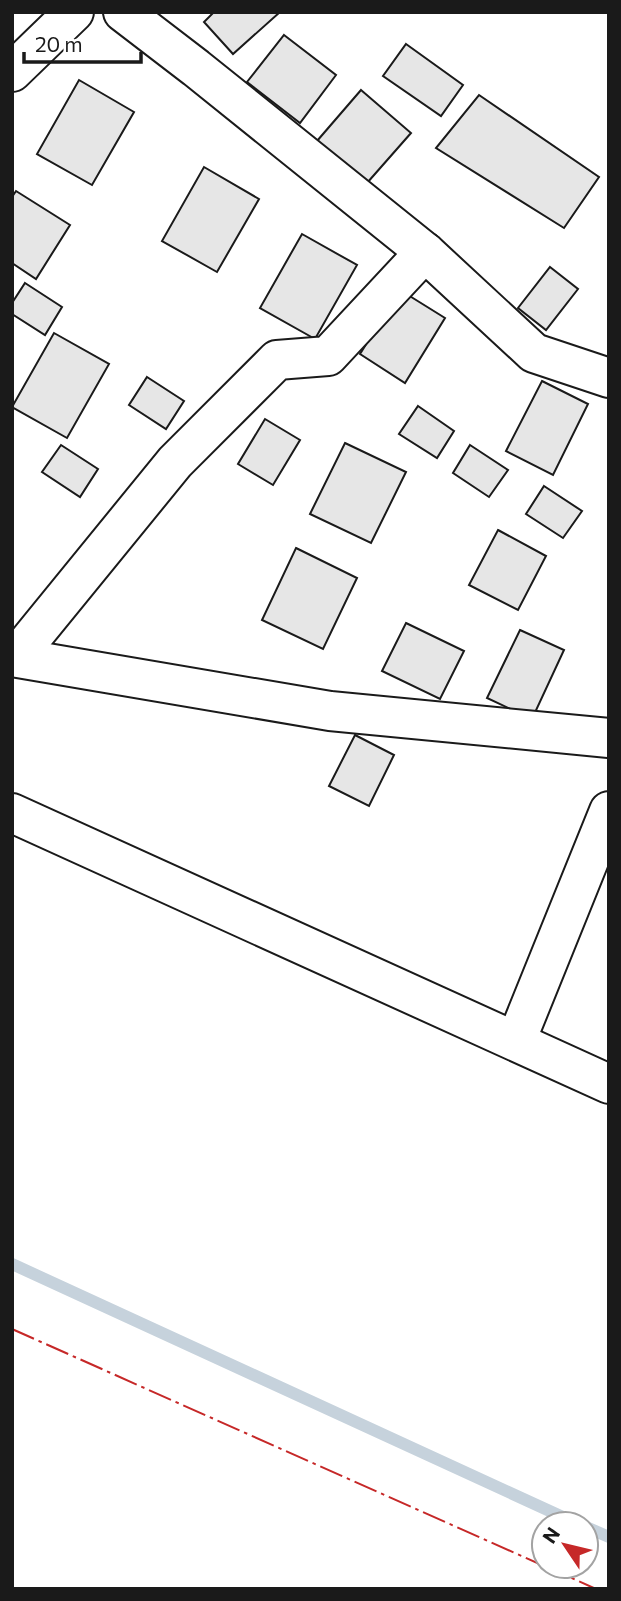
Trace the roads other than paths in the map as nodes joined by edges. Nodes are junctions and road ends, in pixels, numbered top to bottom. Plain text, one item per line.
1 (74, 12) edge
2 (122, 12) edge
3 (12, 72) edge
4 (425, 252) junction
5 (609, 378) edge
6 (14, 657) edge
7 (609, 738) edge
8 (609, 811) edge
9 (12, 813) edge
10 (516, 1041) junction
11 (609, 1084) edge

1 - 3 street
2 - 4 street
4 - 5 street
4 - 6 street
6 - 7 street
8 - 10 street
9 - 10 street
10 - 11 street

